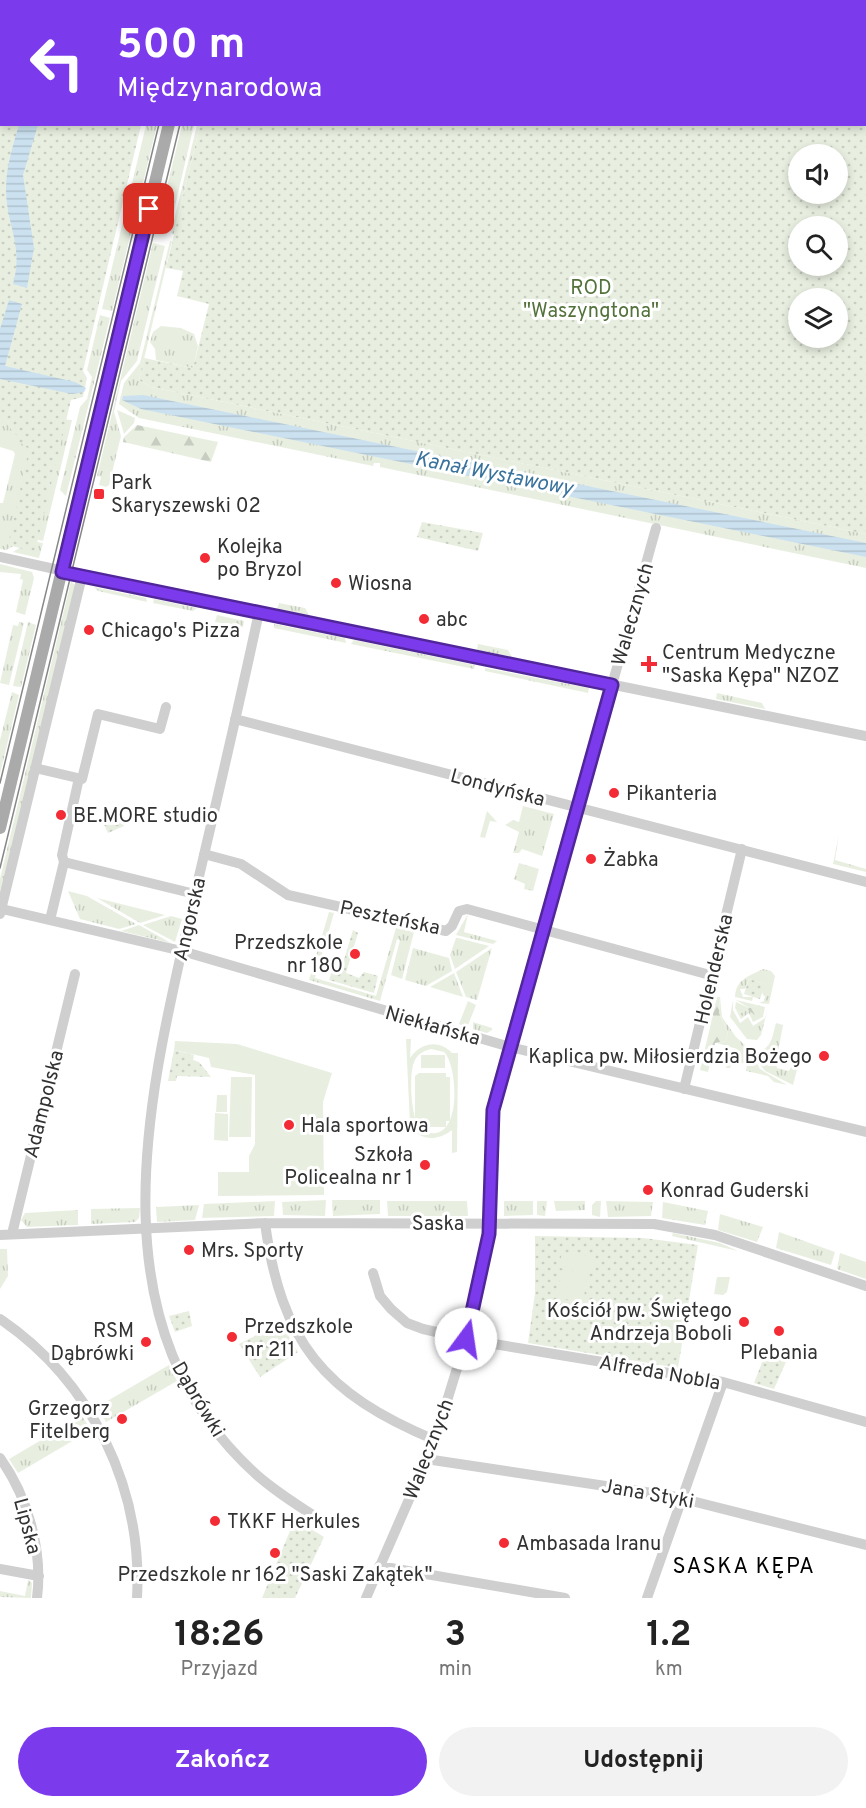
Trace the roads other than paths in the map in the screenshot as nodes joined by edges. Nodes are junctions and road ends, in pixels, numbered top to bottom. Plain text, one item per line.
1 (169, 126) edge
2 (657, 528) dead end
3 (0, 556) edge
4 (62, 572) junction
5 (82, 576) junction
6 (259, 612) junction
7 (612, 685) junction
8 (166, 707) dead end
9 (234, 719) junction
10 (866, 736) edge
11 (35, 768) junction
12 (79, 778) junction
13 (578, 807) junction
14 (0, 828) edge
15 (742, 849) junction
16 (204, 854) junction
17 (64, 861) junction
18 (866, 882) edge
19 (195, 894) junction
20 (1, 912) edge
21 (50, 921) junction
22 (543, 928) junction
23 (182, 951) junction
24 (75, 974) dead end
25 (710, 975) junction
26 (510, 1047) junction
27 (684, 1089) junction
28 (866, 1132) edge
29 (265, 1223) junction
30 (490, 1223) junction
31 (145, 1228) junction
32 (12, 1234) junction
33 (0, 1235) edge
34 (373, 1273) dead end
35 (866, 1286) edge
36 (0, 1319) edge
37 (466, 1339) junction
38 (723, 1382) junction
39 (866, 1422) edge
40 (435, 1440) junction
41 (0, 1458) edge
42 (426, 1459) junction
43 (4, 1471) edge
44 (682, 1498) junction
45 (327, 1524) dead end
46 (866, 1545) edge
47 (379, 1566) junction
48 (0, 1569) edge
49 (39, 1576) junction
50 (37, 1598) edge
51 (137, 1598) edge
52 (366, 1598) edge
53 (566, 1598) edge
54 (646, 1598) edge

1 - 4 main road
2 - 7 street, Walecznych
3 - 4 street
4 - 5 street
4 - 14 main road
5 - 6 street
5 - 11 street
6 - 7 street
6 - 9 street, Angorska
7 - 10 street
7 - 13 street, Walecznych
8 - 12 street
9 - 13 street, Londyńska
9 - 16 street, Angorska
11 - 12 street
11 - 20 street
12 - 17 street
13 - 15 street, Londyńska
13 - 22 street, Walecznych
15 - 18 street, Londyńska
15 - 25 street, Holenderska
16 - 19 street, Angorska
16 - 22 street, Peszteńska
17 - 19 street
17 - 21 street
19 - 23 street, Angorska
20 - 21 street, Niekłańska
21 - 23 street, Niekłańska
22 - 25 street, Peszteńska
22 - 26 street, Walecznych
23 - 26 street, Niekłańska
23 - 31 street, Angorska
24 - 32 street, Adampolska
25 - 27 street, Holenderska
26 - 27 street, Niekłańska
26 - 30 street, Walecznych
27 - 28 street, Niekłańska
29 - 30 street, Saska
29 - 31 street, Saska
29 - 40 street
30 - 35 street, Saska
30 - 37 street, Walecznych
31 - 32 street, Saska
31 - 45 street, Dąbrówki
32 - 33 street, Saska
34 - 37 street, Alfreda Nobla
36 - 51 street
37 - 38 street, Alfreda Nobla
37 - 40 street, Walecznych
38 - 39 street, Alfreda Nobla
38 - 44 street
40 - 42 street, Walecznych
41 - 43 street, Lipska
42 - 44 street, Jana Styki
42 - 47 street, Walecznych
43 - 49 street, Lipska
44 - 46 street, Jana Styki
44 - 54 street
47 - 52 street, Walecznych
47 - 53 street
48 - 49 street
49 - 50 street, Lipska

